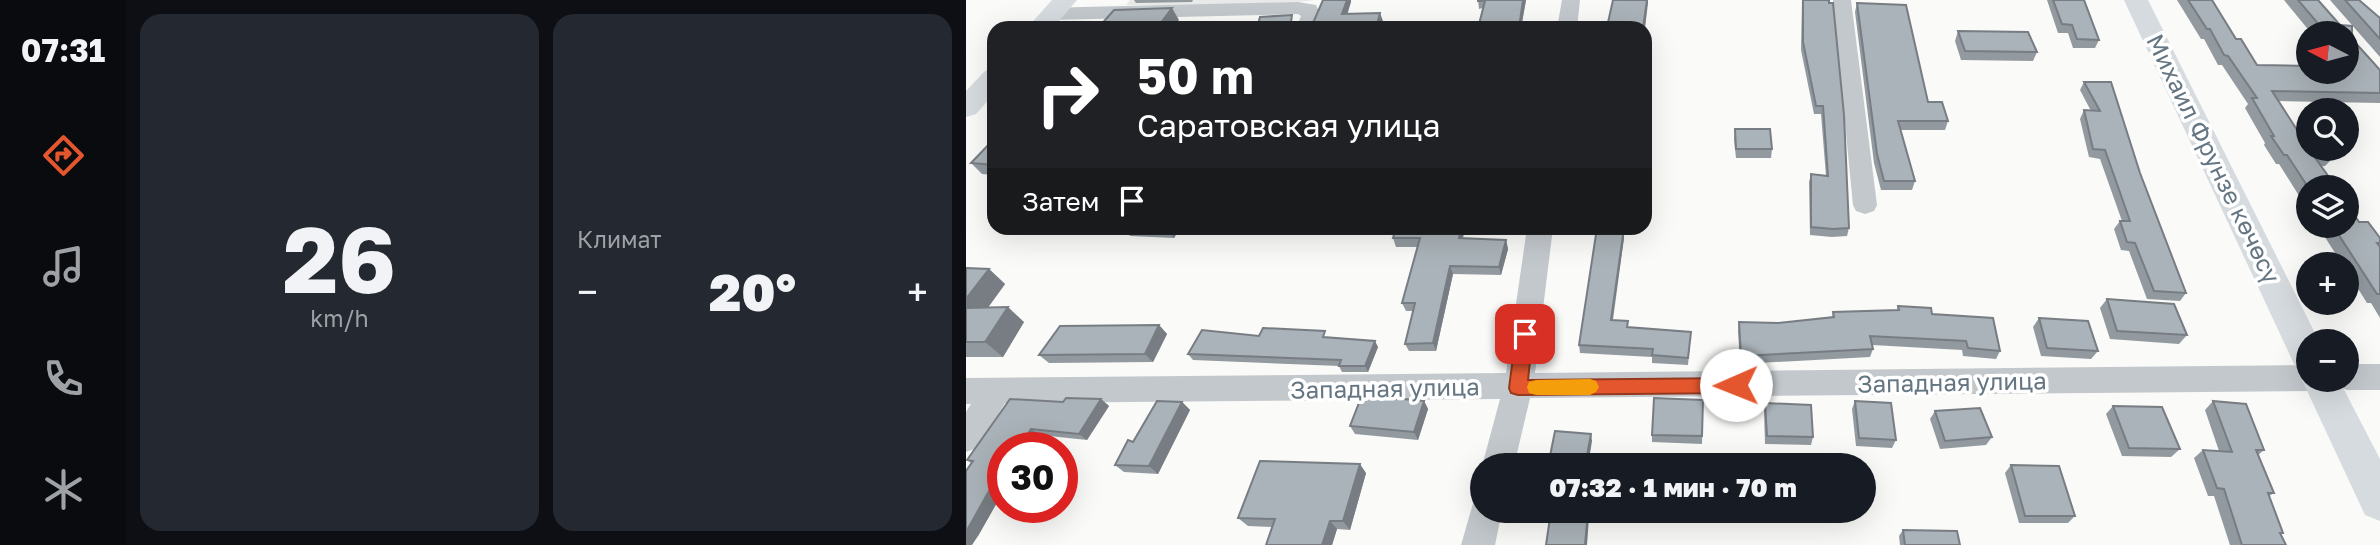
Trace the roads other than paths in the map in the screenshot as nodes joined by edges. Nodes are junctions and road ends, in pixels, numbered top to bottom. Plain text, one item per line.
1 (1571, 0) edge
2 (1842, 0) edge
3 (2136, 0) edge
4 (1052, 14) edge
5 (1309, 21) edge
6 (1568, 21) edge
7 (987, 85) edge
8 (966, 108) edge
9 (1865, 205) dead end
10 (1539, 235) edge
11 (2296, 330) edge
12 (2359, 377) edge
13 (2380, 377) edge
14 (2296, 378) edge
15 (1518, 388) junction
16 (981, 392) edge
17 (2326, 392) edge
18 (966, 438) edge
19 (1501, 453) edge
20 (2380, 501) edge
21 (1483, 523) edge
22 (1478, 545) edge

1 - 6 street
2 - 9 street
3 - 11 main road, Михаил Фрунзе көчөсү
4 - 5 street
7 - 8 main road
10 - 15 street
12 - 13 street
14 - 15 street, Западная улица
15 - 16 street, Западная улица
15 - 19 street
16 - 18 street
17 - 20 main road
21 - 22 street

